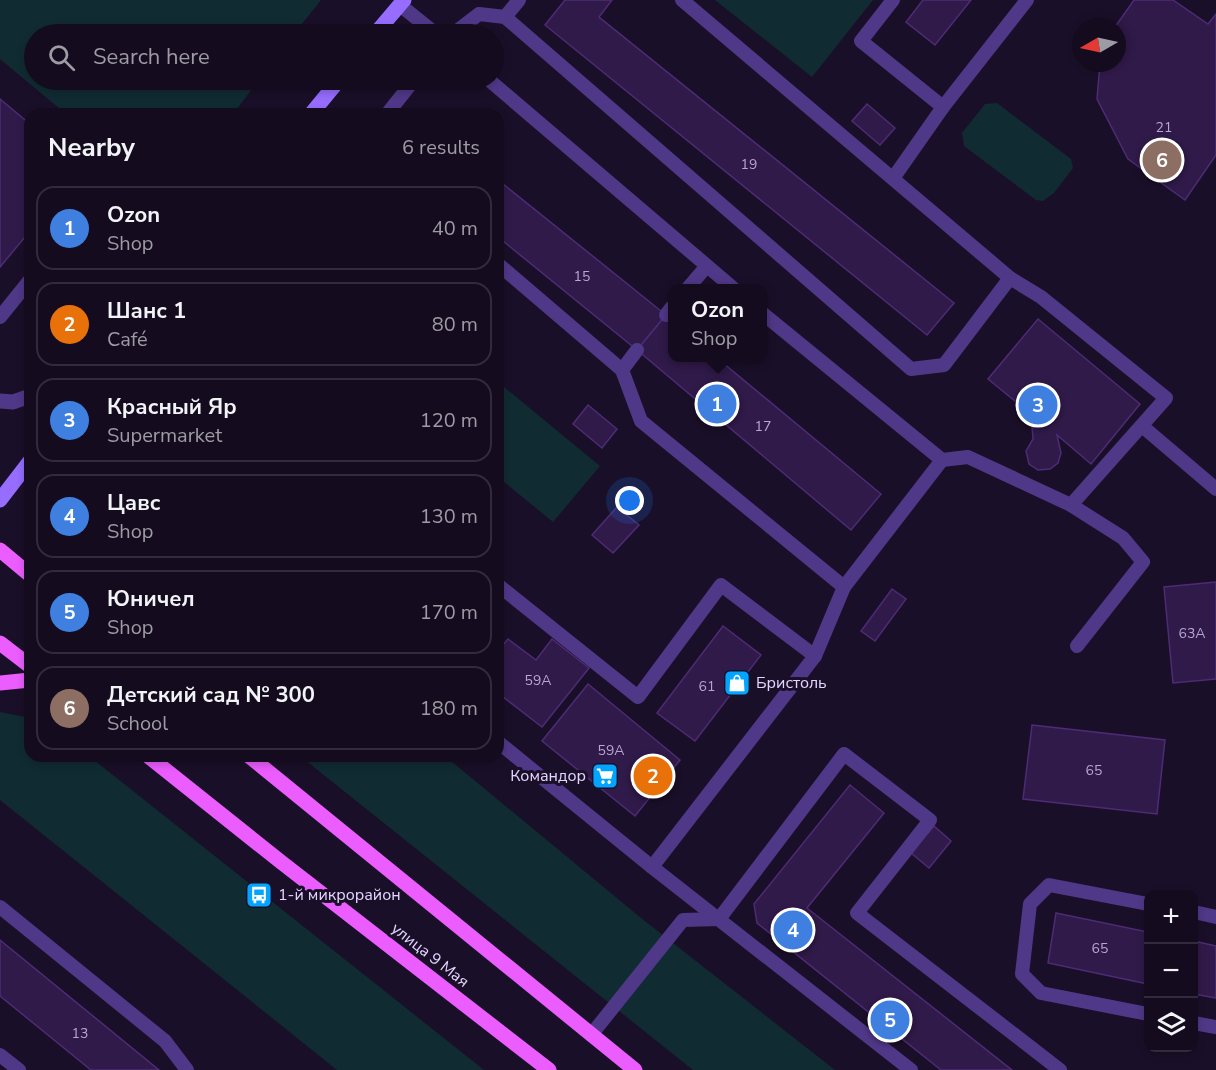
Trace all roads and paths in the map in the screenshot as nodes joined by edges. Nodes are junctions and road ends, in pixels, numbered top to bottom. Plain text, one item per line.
1 (519, 0) edge
2 (682, 0) edge
3 (893, 0) edge
4 (1027, 0) edge
5 (402, 2) edge
6 (505, 17) junction
7 (383, 24) edge
8 (425, 24) edge
9 (466, 24) edge
10 (331, 90) edge
11 (406, 90) edge
12 (501, 90) edge
13 (943, 107) junction
14 (316, 108) edge
15 (392, 108) edge
16 (894, 177) junction
17 (706, 267) junction
18 (504, 269) edge
19 (1010, 278) junction
20 (691, 284) edge
21 (728, 284) edge
22 (24, 287) edge
23 (0, 317) edge
24 (767, 317) edge
25 (637, 350) dead end
26 (622, 370) junction
27 (24, 398) edge
28 (0, 401) edge
29 (1142, 426) junction
30 (942, 460) junction
31 (24, 470) edge
32 (1216, 489) edge
33 (0, 500) edge
34 (1071, 505) junction
35 (0, 550) edge
36 (24, 570) edge
37 (844, 587) junction
38 (504, 590) edge
39 (0, 643) edge
40 (1077, 646) dead end
41 (815, 656) junction
42 (24, 661) edge
43 (24, 681) edge
44 (0, 683) edge
45 (504, 747) edge
46 (156, 762) edge
47 (256, 762) edge
48 (652, 867) junction
49 (1144, 903) edge
50 (0, 907) edge
51 (1198, 913) edge
52 (1216, 917) edge
53 (719, 919) junction
54 (1144, 1013) edge
55 (1198, 1024) edge
56 (1216, 1028) edge
57 (591, 1035) junction
58 (0, 1055) edge
59 (19, 1070) edge
60 (187, 1070) edge
61 (549, 1070) edge
62 (635, 1070) edge
63 (911, 1070) edge
64 (1060, 1070) edge

1 - 6 lane
2 - 16 lane
3 - 13 lane
4 - 13 lane
5 - 7 street
5 - 8 lane
6 - 9 lane
6 - 19 lane
10 - 14 street
11 - 15 lane
12 - 17 lane
13 - 16 lane
16 - 19 lane
17 - 20 lane
17 - 21 lane
18 - 26 lane
19 - 29 lane
22 - 23 lane
24 - 30 lane
25 - 26 lane
26 - 37 lane
27 - 28 street
29 - 32 lane
29 - 34 lane
30 - 34 lane
30 - 37 lane
31 - 33 street
34 - 40 lane
35 - 36 main road
37 - 41 lane
38 - 41 lane
39 - 42 main road
41 - 48 lane
43 - 44 main road
45 - 48 lane
46 - 61 main road, улица 9 Мая
47 - 57 main road
48 - 53 lane
49 - 54 lane
50 - 60 lane
51 - 52 lane
53 - 57 lane
53 - 63 lane
53 - 64 lane
55 - 56 lane
57 - 62 main road
58 - 59 lane

